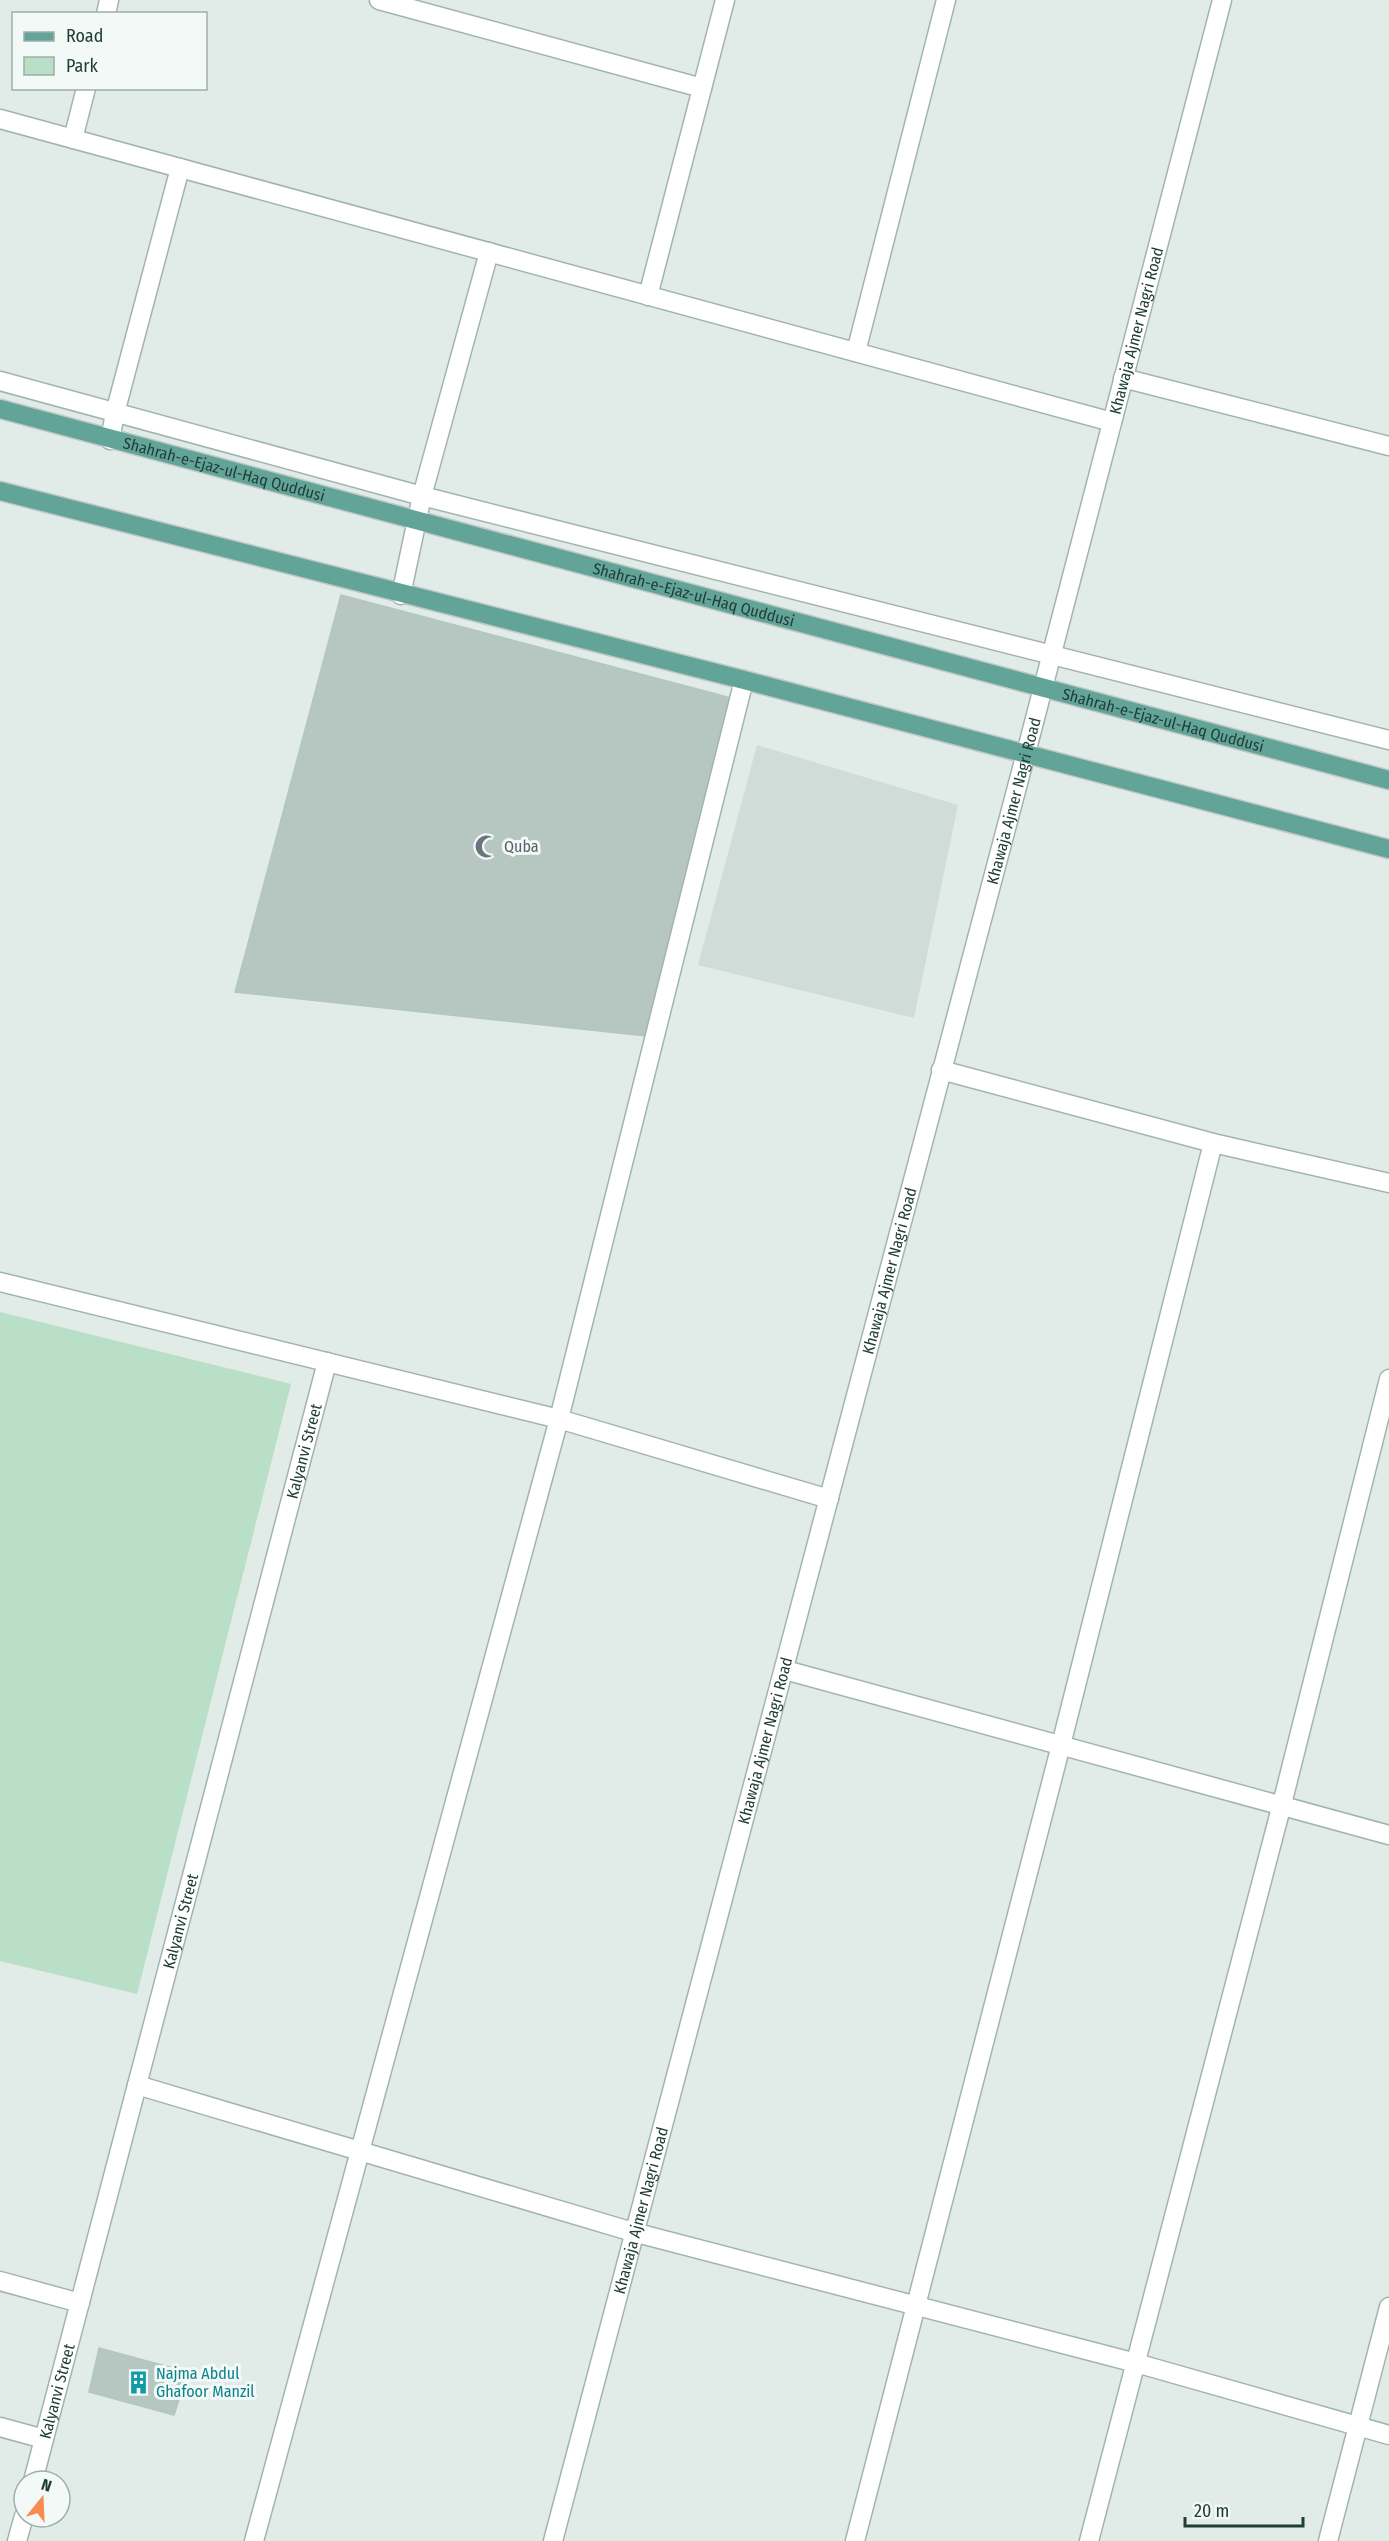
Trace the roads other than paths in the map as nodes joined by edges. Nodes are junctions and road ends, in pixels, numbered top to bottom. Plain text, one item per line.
1 (379, 0) edge
2 (725, 0) edge
3 (946, 0) edge
4 (1222, 0) edge
5 (702, 88) junction
6 (85, 90) edge
7 (0, 119) edge
8 (73, 139) junction
9 (180, 168) junction
10 (489, 252) junction
11 (648, 296) junction
12 (856, 352) junction
13 (1123, 378) junction
14 (0, 381) edge
15 (0, 410) edge
16 (115, 413) junction
17 (1112, 422) junction
18 (110, 440) junction
19 (1389, 446) edge
20 (0, 491) edge
21 (422, 496) junction
22 (417, 519) junction
23 (401, 595) junction
24 (1051, 653) junction
25 (744, 680) junction
26 (1042, 686) junction
27 (1389, 740) edge
28 (1026, 753) junction
29 (1389, 780) edge
30 (1389, 849) edge
31 (941, 1070) junction
32 (1213, 1143) junction
33 (1389, 1183) edge
34 (0, 1282) edge
35 (327, 1362) junction
36 (1389, 1379) edge
37 (559, 1419) junction
38 (829, 1499) junction
39 (785, 1670) junction
40 (1061, 1746) junction
41 (1282, 1804) junction
42 (1389, 1835) edge
43 (137, 2085) junction
44 (361, 2150) junction
45 (633, 2232) junction
46 (0, 2281) edge
47 (80, 2303) junction
48 (915, 2304) junction
49 (1389, 2307) edge
50 (1136, 2362) junction
51 (0, 2427) edge
52 (1359, 2427) junction
53 (1389, 2435) edge
54 (44, 2439) junction
55 (36, 2469) edge
56 (254, 2541) edge
57 (553, 2541) edge
58 (855, 2541) edge
59 (1089, 2541) edge
60 (1328, 2541) edge

1 - 5 street
2 - 5 street
3 - 12 street
4 - 13 street, Khawaja Ajmer Nagri Road
5 - 11 street
6 - 8 street
7 - 8 street
8 - 9 street
9 - 10 street
9 - 16 street
10 - 11 street
10 - 21 street
11 - 12 street
12 - 17 street
13 - 17 street, Khawaja Ajmer Nagri Road
13 - 19 street
14 - 16 street
15 - 18 main road, Shahrah-e-Ejaz-ul-Haq Quddusi
16 - 18 street
16 - 21 street
17 - 24 street, Khawaja Ajmer Nagri Road
18 - 22 main road, Shahrah-e-Ejaz-ul-Haq Quddusi
20 - 23 main road
21 - 22 street
21 - 24 street
22 - 23 street
22 - 26 main road, Shahrah-e-Ejaz-ul-Haq Quddusi
23 - 25 main road
24 - 26 street, Khawaja Ajmer Nagri Road
24 - 27 street
25 - 28 main road
25 - 37 street
26 - 28 street, Khawaja Ajmer Nagri Road
26 - 29 main road, Shahrah-e-Ejaz-ul-Haq Quddusi
28 - 30 main road
28 - 31 street, Khawaja Ajmer Nagri Road
31 - 32 street
31 - 38 street, Khawaja Ajmer Nagri Road
32 - 33 street
32 - 40 street
34 - 35 street
35 - 37 street
35 - 43 street, Kalyanvi Street
36 - 41 street
37 - 38 street
37 - 44 street
38 - 39 street, Khawaja Ajmer Nagri Road
39 - 40 street
39 - 45 street, Khawaja Ajmer Nagri Road
40 - 41 street
40 - 48 street
41 - 42 street
41 - 50 street
43 - 44 street
43 - 47 street, Kalyanvi Street
44 - 45 street
44 - 56 street
45 - 48 street
45 - 57 street, Khawaja Ajmer Nagri Road
46 - 47 street
47 - 54 street, Kalyanvi Street
48 - 50 street
48 - 58 street
49 - 52 street
50 - 52 street
50 - 59 street
51 - 54 street
52 - 53 street
52 - 60 street
54 - 55 street, Kalyanvi Street

